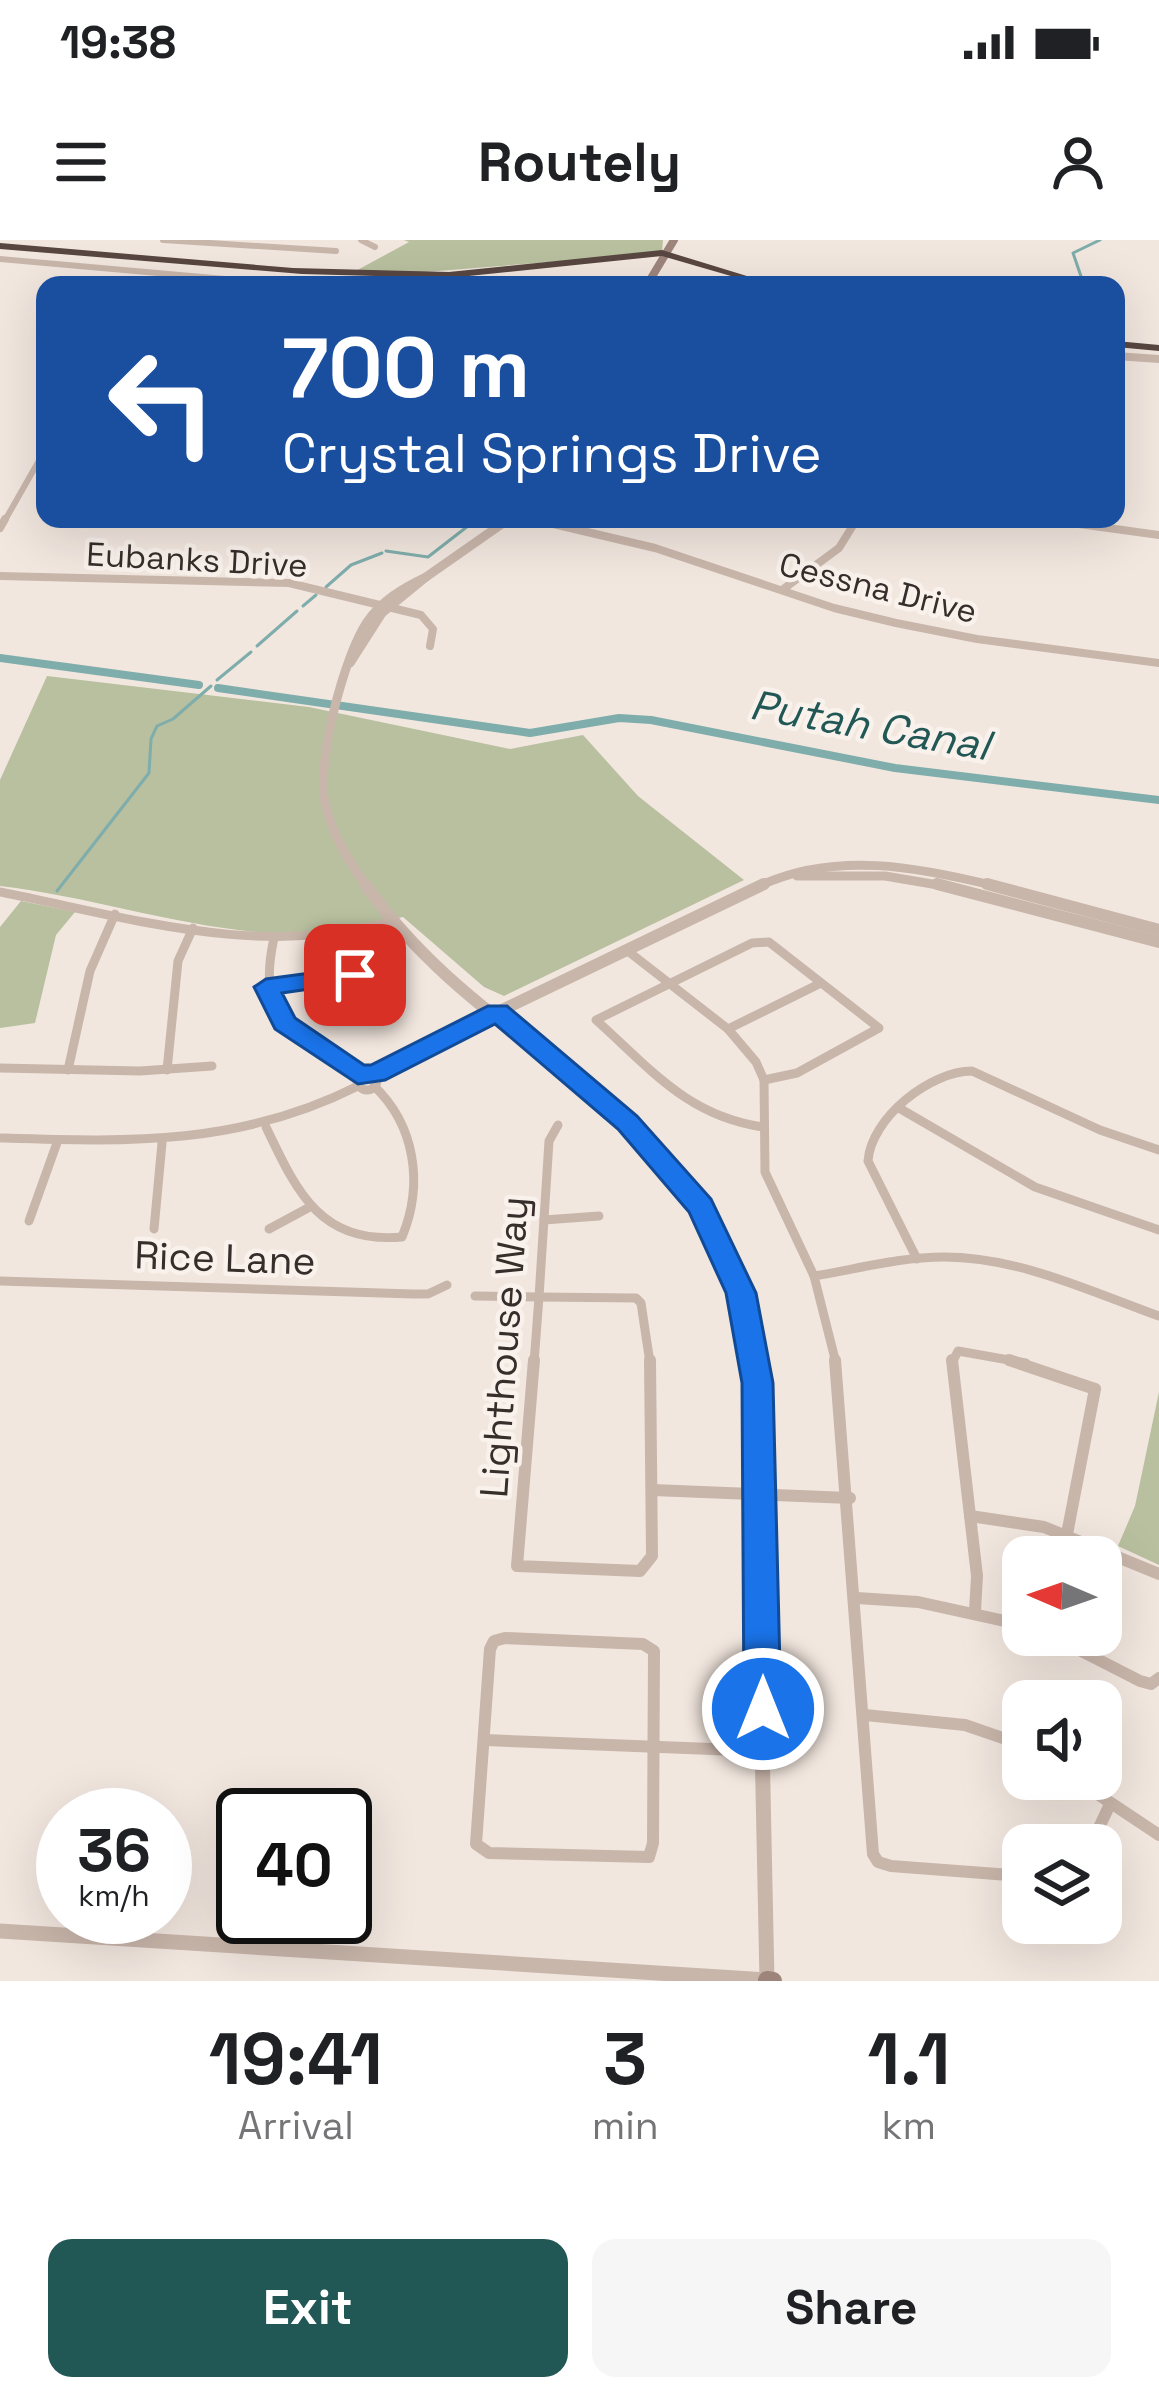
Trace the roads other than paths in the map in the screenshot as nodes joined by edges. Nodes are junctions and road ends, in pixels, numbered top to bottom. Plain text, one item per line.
1 (163, 240) edge
2 (275, 240) edge
3 (321, 240) edge
4 (361, 240) edge
5 (663, 240) edge
6 (674, 240) edge
7 (195, 241) edge
8 (241, 243) edge
9 (375, 247) dead end
10 (267, 248) junction
11 (307, 251) junction
12 (336, 251) dead end
13 (0, 252) edge
14 (662, 253) junction
15 (294, 270) junction
16 (154, 272) junction
17 (152, 276) edge
18 (196, 276) edge
19 (290, 276) edge
20 (367, 276) edge
21 (651, 276) edge
22 (741, 276) edge
23 (1125, 342) edge
24 (1159, 345) edge
25 (1125, 357) edge
26 (1159, 359) edge
27 (36, 466) edge
28 (496, 528) edge
29 (577, 528) edge
30 (582, 528) edge
31 (851, 528) edge
32 (1108, 528) edge
33 (0, 529) edge
34 (592, 531) junction
35 (1159, 535) edge
36 (0, 576) edge
37 (782, 590) junction
38 (386, 606) junction
39 (430, 646) dead end
40 (1159, 662) edge
41 (776, 880) junction
42 (0, 892) edge
43 (115, 914) junction
44 (394, 920) junction
45 (193, 928) junction
46 (1159, 930) edge
47 (274, 938) junction
48 (1159, 942) edge
49 (629, 952) junction
50 (821, 982) junction
51 (670, 984) junction
52 (266, 987) junction
53 (391, 1009) dead end
54 (497, 1012) junction
55 (728, 1029) junction
56 (212, 1066) dead end
57 (0, 1068) edge
58 (68, 1070) junction
59 (167, 1070) junction
60 (358, 1080) junction
61 (375, 1080) junction
62 (764, 1080) junction
63 (899, 1108) junction
64 (558, 1124) dead end
65 (266, 1127) junction
66 (763, 1127) junction
67 (0, 1138) edge
68 (58, 1140) junction
69 (162, 1143) junction
70 (1159, 1150) edge
71 (308, 1208) junction
72 (598, 1216) dead end
73 (544, 1220) junction
74 (29, 1221) dead end
75 (268, 1228) dead end
76 (154, 1229) dead end
77 (1159, 1230) edge
78 (917, 1259) junction
79 (814, 1276) junction
80 (0, 1281) edge
81 (447, 1285) dead end
82 (475, 1295) dead end
83 (538, 1298) junction
84 (1159, 1316) edge
85 (653, 1490) junction
86 (759, 1495) junction
87 (850, 1498) junction
88 (970, 1516) junction
89 (1067, 1534) junction
90 (1159, 1574) edge
91 (857, 1598) junction
92 (975, 1611) junction
93 (1002, 1619) edge
94 (1088, 1656) edge
95 (1159, 1678) edge
96 (865, 1715) junction
97 (1002, 1738) edge
98 (484, 1740) junction
99 (654, 1746) junction
100 (762, 1751) junction
101 (1104, 1800) edge
102 (1110, 1804) junction
103 (1101, 1824) edge
104 (1159, 1835) edge
105 (1002, 1874) edge
106 (0, 1931) edge
107 (769, 1981) edge

1 - 7 street
2 - 10 street
3 - 11 street
4 - 9 street
5 - 14 main road
6 - 14 main road
7 - 8 street
8 - 10 street
10 - 11 street
11 - 12 street
13 - 15 highway
13 - 16 street
13 - 19 highway
14 - 15 highway
14 - 21 main road
14 - 22 highway
15 - 20 highway
16 - 17 street
16 - 18 street
23 - 24 highway
25 - 26 street
27 - 33 street
28 - 38 street
29 - 34 street, Cessna Drive
30 - 34 street, Cessna Drive
31 - 37 street
32 - 35 street
34 - 37 street, Cessna Drive
36 - 38 street, Eubanks Drive
37 - 40 street, Cessna Drive
38 - 39 street
38 - 44 street
41 - 46 street
41 - 48 street
41 - 49 street
42 - 43 street
43 - 45 street
43 - 58 street
44 - 47 street
44 - 54 street
45 - 47 street
45 - 59 street
47 - 52 street
49 - 51 street
49 - 54 street
50 - 51 street
50 - 55 street
50 - 62 street
51 - 55 street
51 - 66 street
52 - 53 street
52 - 60 street
54 - 61 street
54 - 86 street
55 - 62 street
56 - 59 street
57 - 58 street
58 - 59 street
60 - 61 street
60 - 65 street
61 - 71 street
62 - 66 street
63 - 70 street
63 - 77 street
63 - 78 street
64 - 73 street, Lighthouse Way
65 - 69 street
65 - 71 street
66 - 79 street
67 - 68 street
68 - 69 street
68 - 74 street
69 - 76 street
71 - 75 street
72 - 73 street
73 - 83 street, Lighthouse Way
78 - 79 street
78 - 84 street
79 - 87 street
80 - 81 street, Rice Lane
82 - 83 street
83 - 85 street
83 - 85 street, Lighthouse Way
85 - 86 street
86 - 87 street
86 - 100 street
87 - 91 street
88 - 89 street
88 - 89 street
88 - 92 street
89 - 90 street
91 - 92 street
91 - 96 street
92 - 93 street
94 - 95 street
96 - 97 street
96 - 105 street
98 - 99 street
98 - 99 street
98 - 99 street
99 - 100 street
100 - 107 street
101 - 102 street
102 - 103 street
102 - 104 street
106 - 107 street

